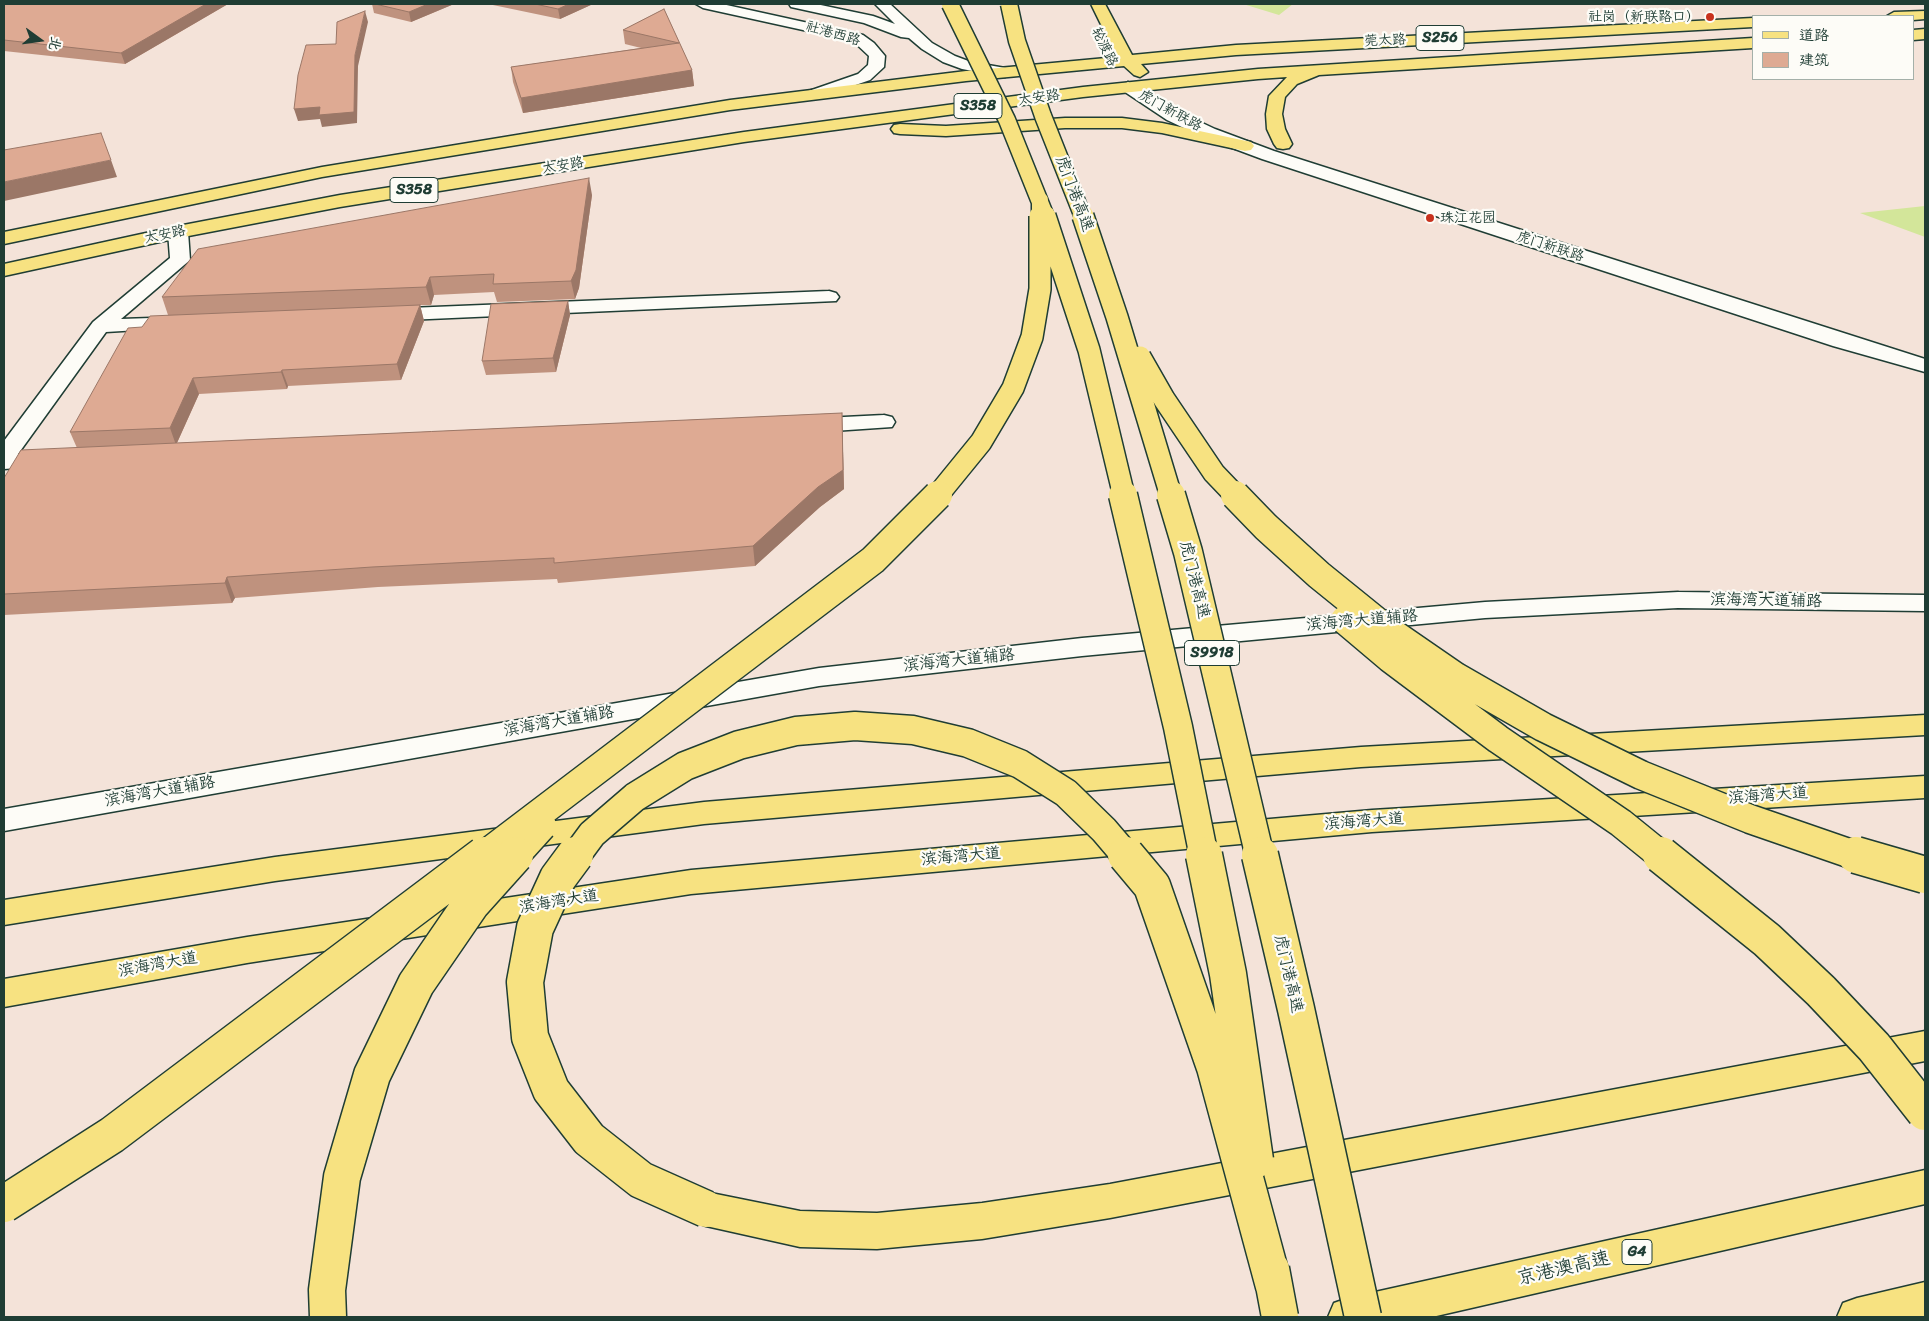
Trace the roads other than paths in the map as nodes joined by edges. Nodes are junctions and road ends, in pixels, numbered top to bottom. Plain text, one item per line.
1 (703, 4) edge
2 (794, 4) edge
3 (882, 4) edge
4 (950, 4) edge
5 (1009, 4) edge
6 (1085, 4) edge
7 (1098, 4) edge
8 (1752, 22) edge
9 (1096, 33) dead end
10 (1752, 43) edge
11 (927, 46) junction
12 (1105, 55) junction
13 (1127, 60) junction
14 (1318, 70) junction
15 (1005, 72) junction
16 (1152, 85) junction
17 (1128, 87) junction
18 (812, 95) junction
19 (1178, 99) dead end
20 (1196, 109) dead end
21 (828, 126) junction
22 (1283, 144) junction
23 (1245, 146) junction
24 (1040, 200) junction
25 (178, 232) junction
26 (4, 238) edge
27 (4, 270) edge
28 (829, 297) dead end
29 (360, 316) edge
30 (1116, 317) junction
31 (200, 322) edge
32 (100, 326) junction
33 (1925, 352) edge
34 (1925, 366) edge
35 (884, 422) dead end
36 (785, 426) edge
37 (4, 457) edge
38 (73, 459) edge
39 (4, 462) edge
40 (1214, 473) junction
41 (1925, 603) edge
42 (1925, 726) edge
43 (608, 760) junction
44 (1925, 787) edge
45 (4, 820) edge
46 (1925, 875) edge
47 (4, 913) edge
48 (4, 992) edge
49 (1925, 1046) edge
50 (1925, 1112) edge
51 (1925, 1188) edge
52 (4, 1204) edge
53 (1274, 1286) junction
54 (1925, 1302) edge
55 (328, 1317) edge
56 (1280, 1317) edge
57 (1348, 1317) edge
58 (1363, 1317) edge
59 (1858, 1317) edge

1 - 18 street, 社港西路
2 - 11 street, 社港西路
3 - 11 street
4 - 24 main road, S9918, bridge
5 - 30 main road, 虎门港高速 / S9918, bridge
6 - 9 main road, 轮渡路
7 - 13 main road, 轮渡路
8 - 13 main road, 莞太路 / S256
10 - 14 main road, 莞太路 / S256
11 - 15 street
12 - 13 main road, 莞太路 / S256
12 - 15 main road, 太安路 / S358
12 - 17 main road, 轮渡路
13 - 16 main road, 轮渡路
14 - 16 main road, 莞太路 / S256
14 - 22 main road
15 - 18 main road, 太安路 / S358
16 - 17 main road, S256
16 - 19 street, 虎门新联路
17 - 21 main road, 太安路 / S358
17 - 23 street, 虎门新联路
18 - 26 main road, 太安路 / S358
20 - 22 street, 虎门新联路
21 - 23 main road
21 - 25 main road, 太安路 / S358
22 - 33 street, 虎门新联路
23 - 34 street, 虎门新联路
24 - 43 main road, bridge
24 - 53 main road, S9918, bridge
25 - 27 main road, 太安路 / S358
25 - 32 street
28 - 29 street
30 - 40 main road, bridge
30 - 58 main road, 虎门港高速 / S9918, bridge
31 - 32 street
32 - 37 street
35 - 36 street
38 - 39 street
40 - 46 main road, bridge
40 - 50 main road, bridge
41 - 45 street, 滨海湾大道辅路
42 - 47 main road, bridge
43 - 52 main road, bridge
43 - 55 main road, bridge
44 - 48 main road, 滨海湾大道, bridge
49 - 53 main road, bridge
51 - 57 main road, 京港澳高速 / G4
53 - 56 main road, S9918, bridge
54 - 59 main road

